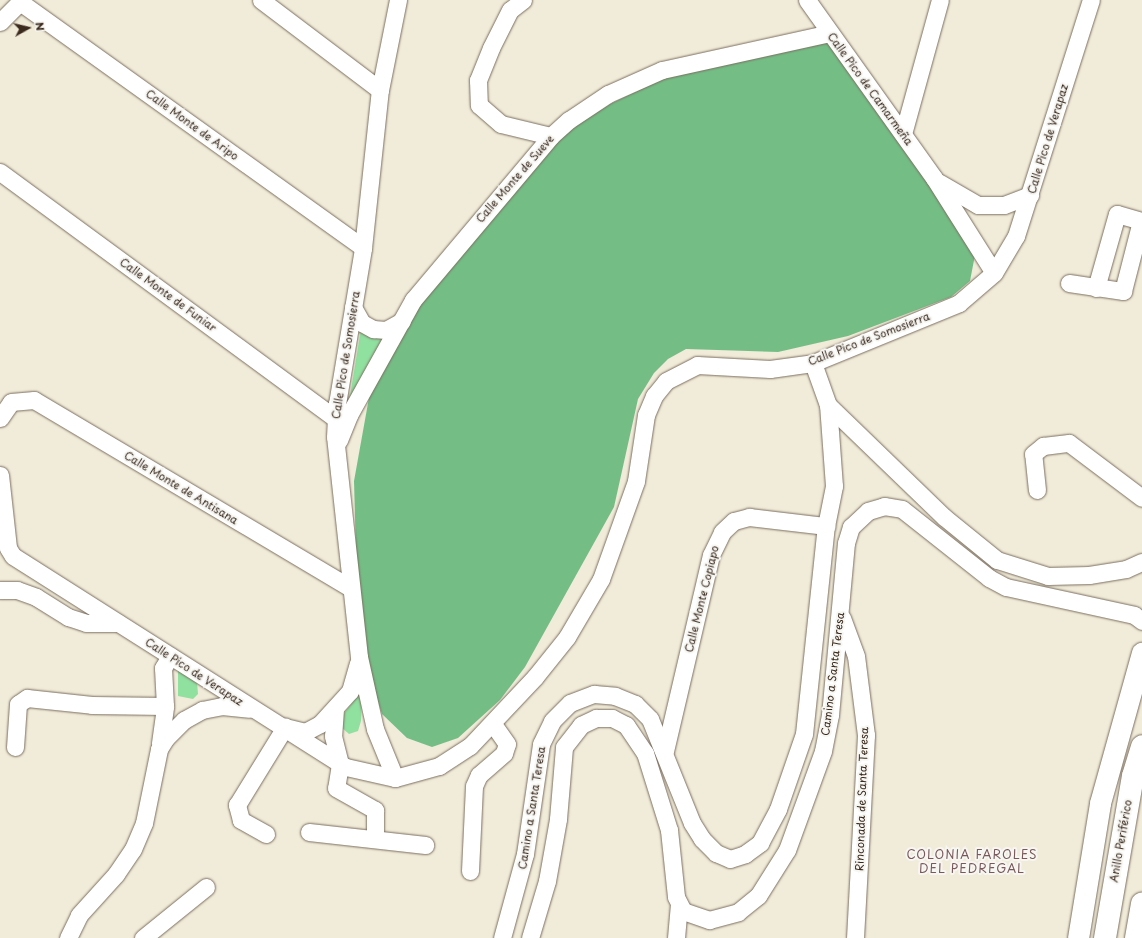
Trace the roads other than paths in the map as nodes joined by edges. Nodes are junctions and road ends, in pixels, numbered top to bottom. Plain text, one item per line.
1 (261, 0) edge
2 (398, 0) edge
3 (523, 0) edge
4 (807, 0) edge
5 (940, 0) edge
6 (1091, 0) edge
7 (21, 1) edge
8 (0, 22) edge
9 (830, 33) junction
10 (380, 90) junction
11 (903, 134) junction
12 (551, 136) junction
13 (0, 172) edge
14 (934, 178) junction
15 (1030, 195) junction
16 (1142, 221) edge
17 (363, 248) junction
18 (994, 273) junction
19 (1069, 283) dead end
20 (1096, 288) junction
21 (354, 307) junction
22 (402, 320) junction
23 (813, 363) junction
24 (828, 405) junction
25 (0, 418) edge
26 (335, 418) junction
27 (336, 456) junction
28 (0, 475) edge
29 (1038, 490) dead end
30 (1142, 498) edge
31 (944, 517) junction
32 (826, 526) junction
33 (927, 532) junction
34 (1142, 562) edge
35 (349, 587) junction
36 (0, 590) edge
37 (841, 614) junction
38 (1142, 621) edge
39 (118, 623) junction
40 (1142, 653) edge
41 (170, 656) junction
42 (359, 657) junction
43 (165, 706) junction
44 (252, 709) junction
45 (335, 709) junction
46 (493, 724) junction
47 (286, 727) junction
48 (1142, 746) edge
49 (15, 747) dead end
50 (159, 749) junction
51 (665, 751) junction
52 (340, 764) junction
53 (395, 778) junction
54 (1142, 800) edge
55 (309, 832) dead end
56 (266, 834) dead end
57 (375, 839) junction
58 (425, 845) dead end
59 (470, 872) dead end
60 (206, 887) dead end
61 (679, 904) junction
62 (1142, 904) edge
63 (68, 938) edge
64 (143, 938) edge
65 (502, 938) edge
66 (530, 938) edge
67 (676, 938) edge
68 (855, 938) edge
69 (1078, 938) edge
70 (1105, 938) edge
71 (1117, 938) edge
72 (1136, 938) edge

1 - 10 street
2 - 10 street, Calle Pico de Somosierra
3 - 12 street
4 - 9 street, Calle Pico de Camarmeña
5 - 11 street
6 - 15 street, Calle Pico de Verapaz
7 - 8 street
7 - 17 street, Calle Monte de Aripo
9 - 11 street, Calle Pico de Camarmeña
9 - 12 street, Calle Monte de Sueve
10 - 17 street, Calle Pico de Somosierra
11 - 14 street, Calle Pico de Camarmeña
12 - 22 street, Calle Monte de Sueve
13 - 26 street, Calle Monte de Funiar
14 - 15 street, Calle Pico de Camarmeña
14 - 18 street, Calle Pico de Camarmeña
15 - 18 street, Calle Pico de Verapaz
16 - 20 street
16 - 20 street
17 - 21 street, Calle Pico de Somosierra
18 - 23 street, Calle Pico de Somosierra
19 - 20 street
21 - 22 street
21 - 26 street, Calle Pico de Somosierra
22 - 27 street, Calle Monte de Sueve
23 - 24 street, Camino a Santa Teresa
23 - 46 street, Calle Pico de Somosierra
24 - 31 street, Camino a Santa Teresa
24 - 32 street, Camino a Santa Teresa
25 - 35 street, Calle Monte de Antisana
26 - 27 street, Calle Pico de Somosierra
27 - 35 street, Calle Pico de Somosierra
28 - 39 street, Calle Pico de Verapaz
29 - 30 street
31 - 33 street
31 - 34 street, Camino a Santa Teresa
32 - 51 street, Calle Monte Copiapo
32 - 51 street, Camino a Santa Teresa
33 - 37 street, Camino a Santa Teresa
33 - 38 street, Camino a Santa Teresa
35 - 42 street, Calle Pico de Somosierra
36 - 39 street
37 - 61 street, Camino a Santa Teresa
37 - 68 street, Rinconada de Santa Teresa
39 - 41 street, Calle Pico de Verapaz
40 - 69 main road
41 - 43 street
41 - 44 street, Calle Pico de Verapaz
42 - 45 street
42 - 53 street, Calle Pico de Somosierra
43 - 49 street
43 - 50 street
44 - 47 street
44 - 50 street, Calle Pico de Verapaz
45 - 47 street
45 - 52 street
46 - 53 street, Calle Pico de Somosierra
46 - 59 street
47 - 52 street
47 - 56 street
48 - 70 highway, Anillo Periférico
50 - 63 street, Calle Pico de Verapaz
51 - 65 street, Camino a Santa Teresa
52 - 53 street
52 - 57 street
54 - 71 highway
55 - 57 street
57 - 58 street
60 - 64 street
61 - 66 street, Camino a Santa Teresa
61 - 67 street
62 - 72 highway

